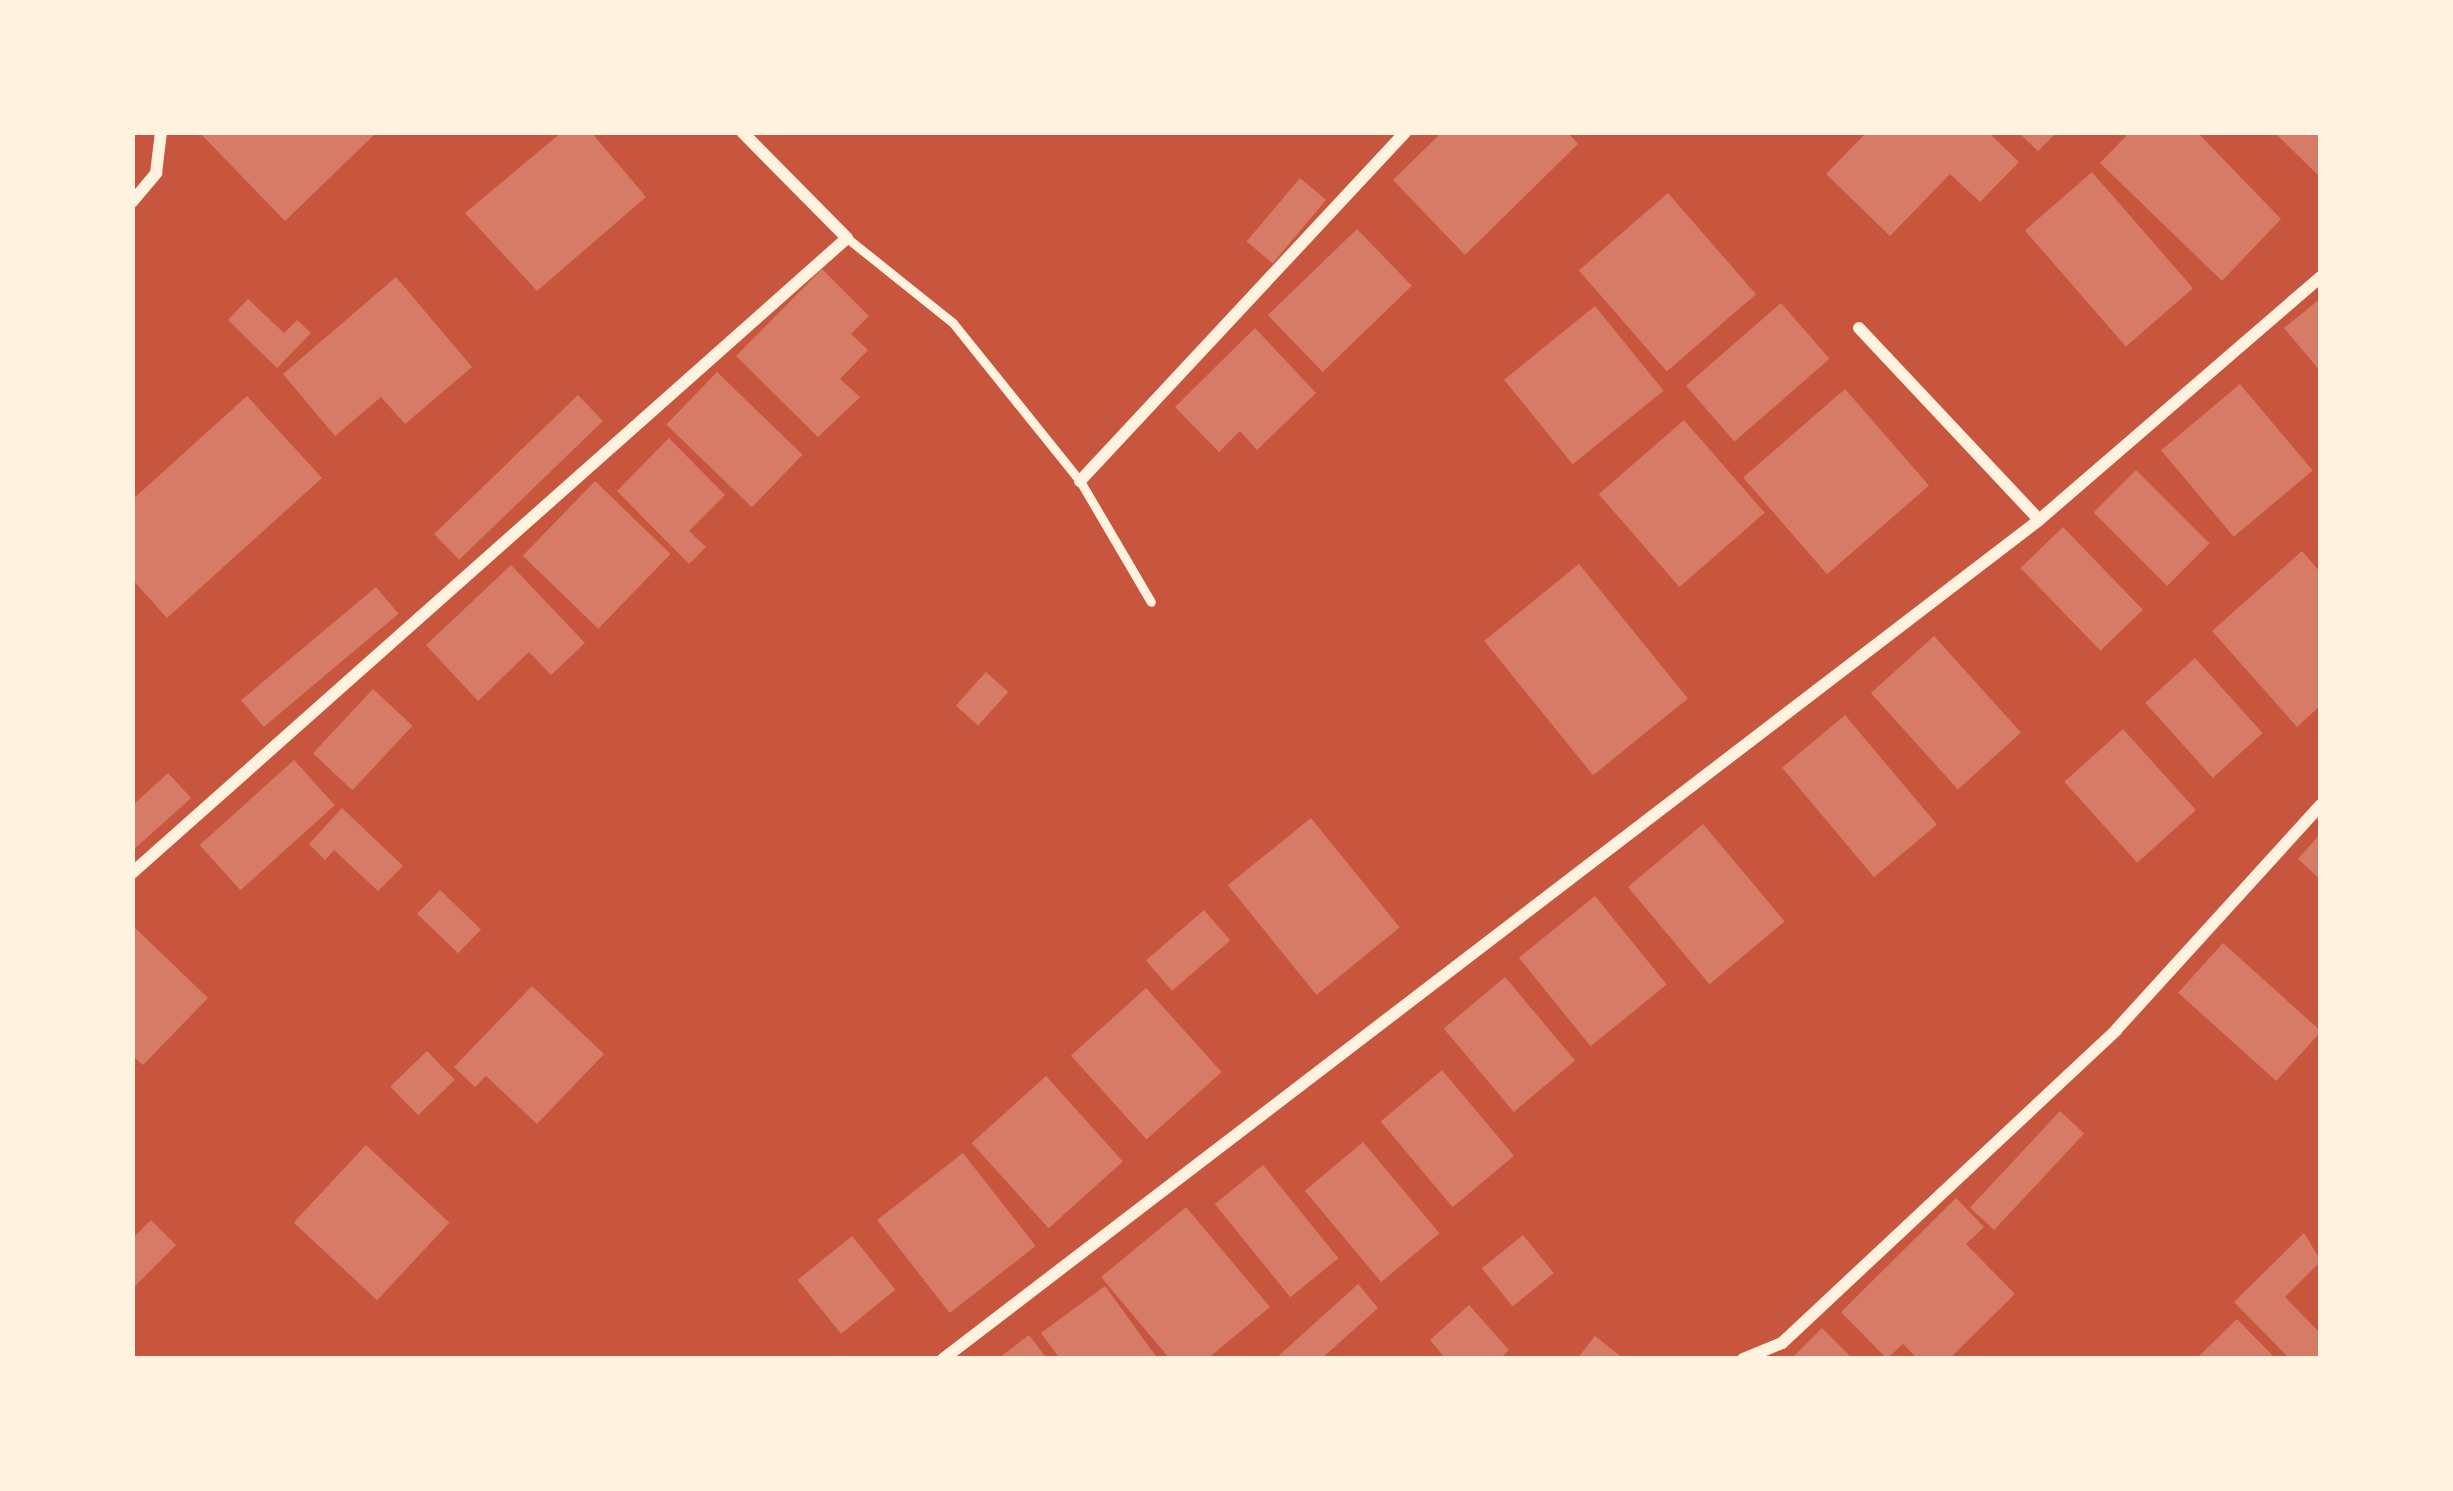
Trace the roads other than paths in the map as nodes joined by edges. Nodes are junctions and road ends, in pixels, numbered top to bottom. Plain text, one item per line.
1 (161, 132) edge
2 (742, 132) edge
3 (1406, 132) edge
4 (132, 202) edge
5 (847, 238) junction
6 (2321, 277) edge
7 (1859, 328) dead end
8 (1080, 482) junction
9 (2039, 520) junction
10 (1151, 602) dead end
11 (2321, 805) edge
12 (132, 873) edge
13 (944, 1359) edge
14 (1743, 1359) edge

1 - 4 street
2 - 5 street
3 - 8 street
5 - 8 lane
5 - 12 street
6 - 9 street
7 - 9 street
8 - 10 lane
9 - 13 street
11 - 14 street

